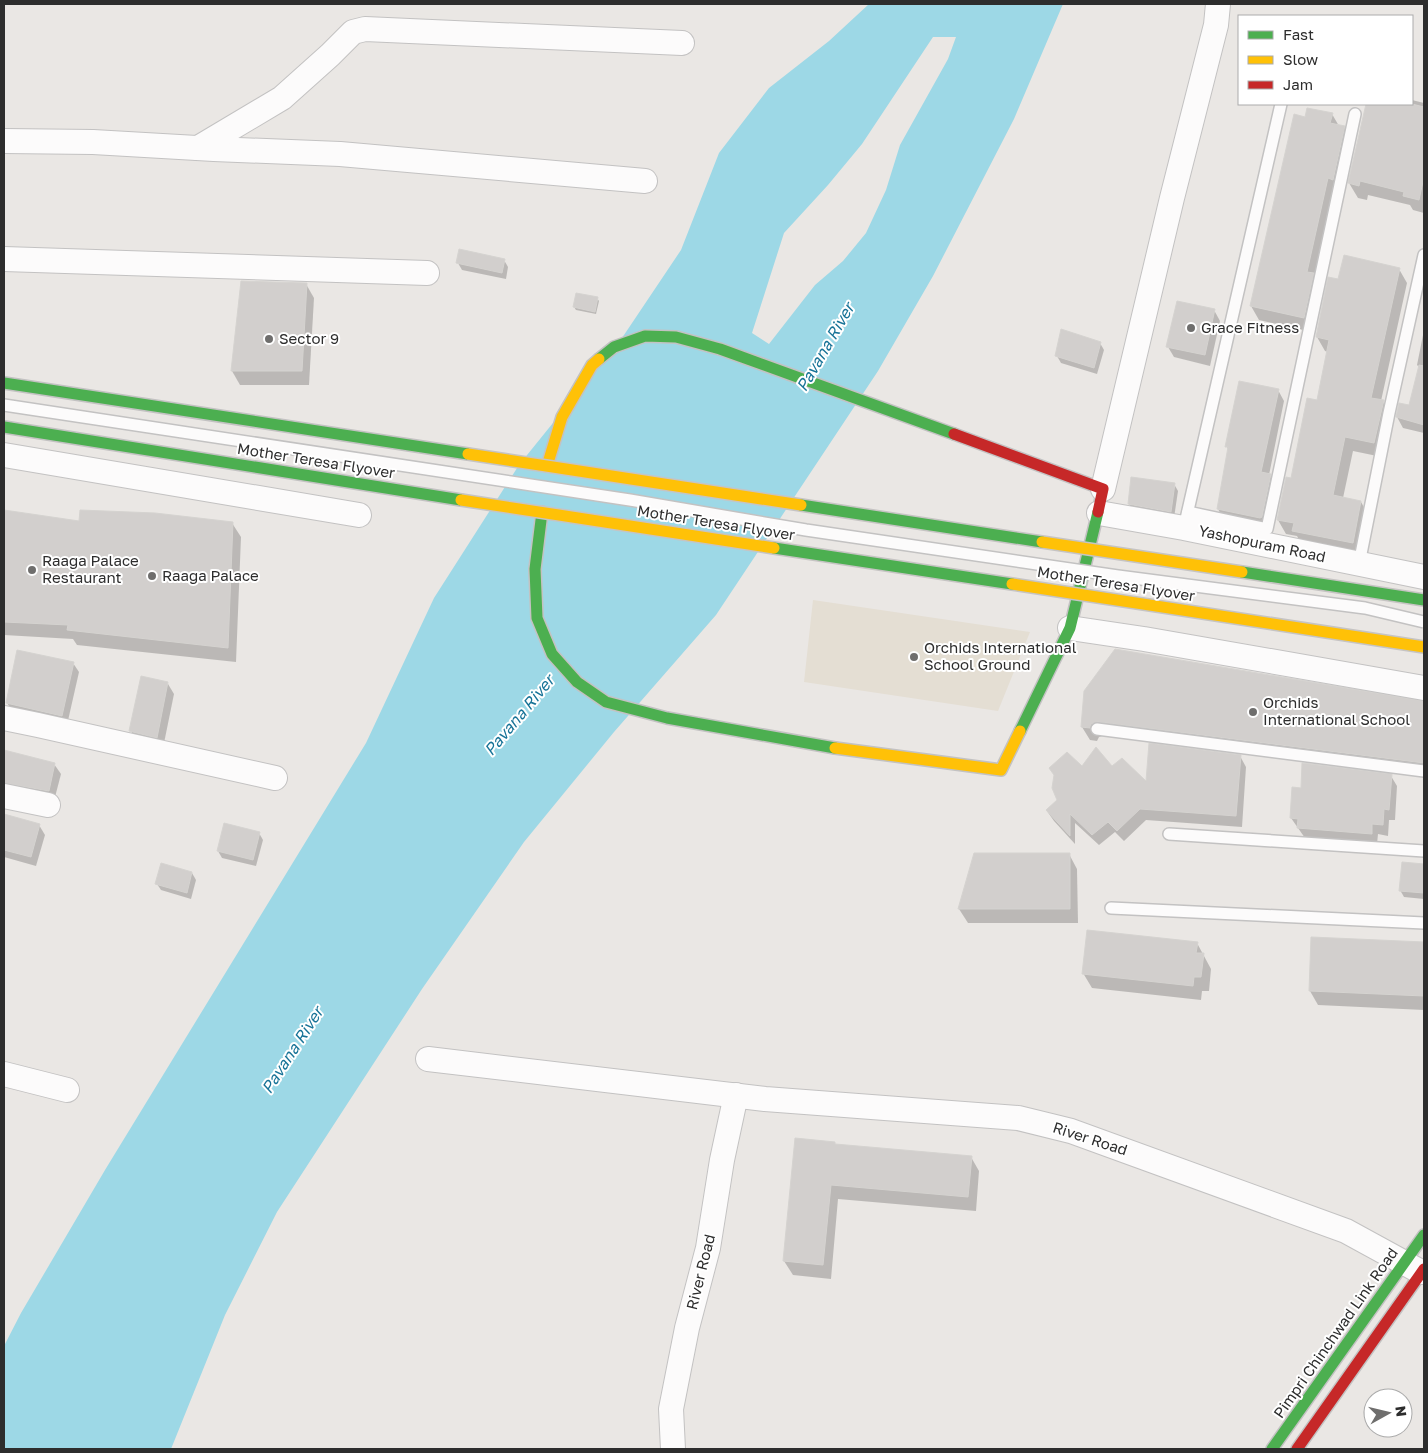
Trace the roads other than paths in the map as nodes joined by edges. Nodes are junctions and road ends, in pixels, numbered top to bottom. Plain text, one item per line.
1 (1218, 4) edge
2 (682, 43) dead end
3 (1281, 105) edge
4 (1355, 114) dead end
5 (4, 141) edge
6 (198, 148) junction
7 (645, 180) dead end
8 (1424, 255) edge
9 (4, 259) edge
10 (427, 272) dead end
11 (4, 383) edge
12 (4, 405) edge
13 (4, 427) edge
14 (4, 455) edge
15 (547, 466) junction
16 (1103, 489) junction
17 (542, 512) junction
18 (1098, 513) junction
19 (359, 515) dead end
20 (1186, 520) junction
21 (1359, 564) junction
22 (1424, 577) edge
23 (1424, 600) edge
24 (1424, 622) edge
25 (1070, 628) junction
26 (1424, 647) edge
27 (1424, 688) edge
28 (4, 718) edge
29 (1097, 729) dead end
30 (1424, 771) edge
31 (275, 778) dead end
32 (4, 796) edge
33 (48, 805) dead end
34 (1169, 834) dead end
35 (1424, 851) edge
36 (1111, 908) dead end
37 (1424, 923) edge
38 (428, 1059) dead end
39 (4, 1074) edge
40 (67, 1090) dead end
41 (736, 1095) junction
42 (1424, 1235) edge
43 (1417, 1268) edge
44 (673, 1449) edge
45 (1272, 1449) edge
46 (1297, 1449) edge

1 - 16 street
2 - 6 street
3 - 20 lane
4 - 20 lane
5 - 6 street
6 - 7 street
8 - 21 lane
9 - 10 street
11 - 15 main road, Mother Teresa Flyover, bridge
12 - 24 lane, bridge
13 - 17 main road, Mother Teresa Flyover, bridge
14 - 19 street
15 - 16 main road
15 - 23 main road, Mother Teresa Flyover, bridge
16 - 18 main road
17 - 25 main road
17 - 26 main road, Mother Teresa Flyover, bridge
18 - 20 street, Yashopuram Road
18 - 25 main road
20 - 21 street, Yashopuram Road
21 - 22 street, Yashopuram Road
25 - 27 street
28 - 31 street
29 - 30 lane
32 - 33 street
34 - 35 lane
36 - 37 lane
38 - 41 street, River Road
39 - 40 street
41 - 43 street, River Road
41 - 44 street, River Road
42 - 43 main road, Pimpri Chinchwad Link Road
43 - 45 main road, Pimpri Chinchwad Link Road
43 - 46 main road, Pimpri Chinchwad Link Road

